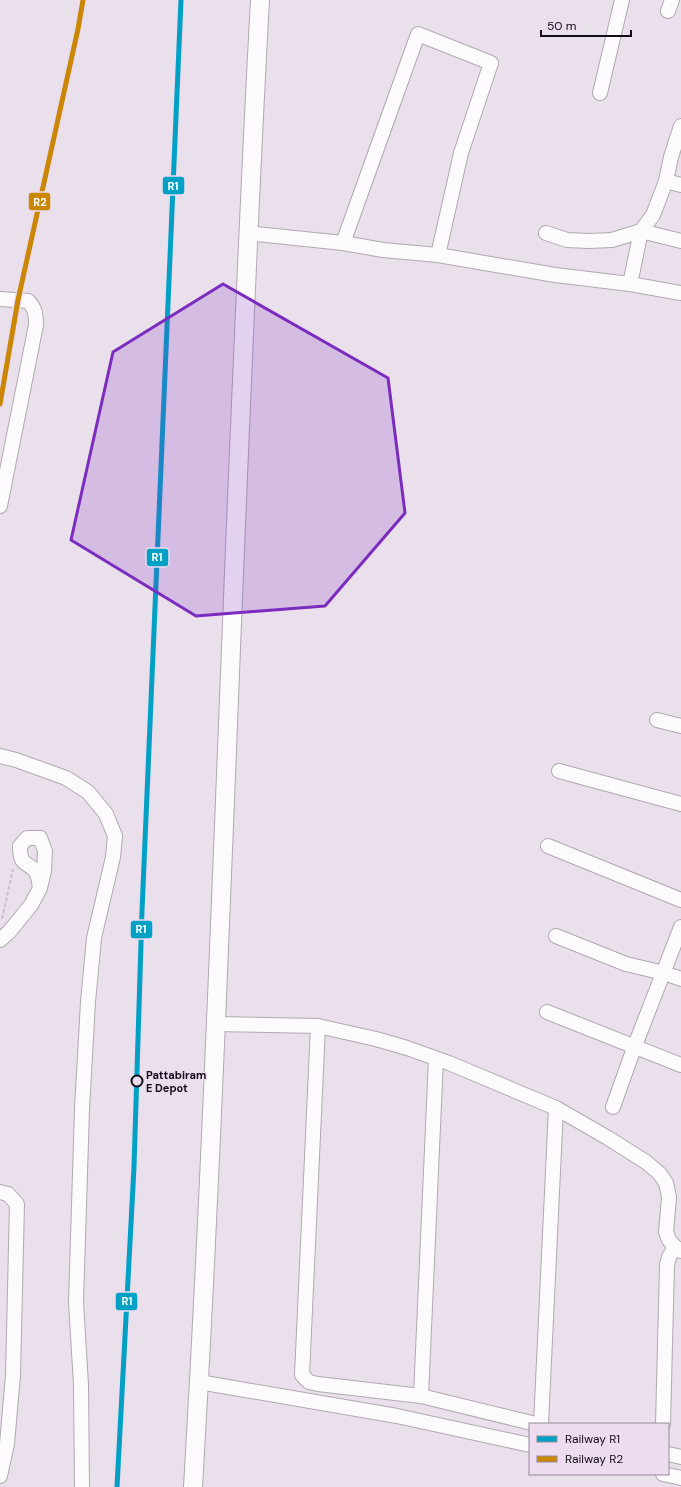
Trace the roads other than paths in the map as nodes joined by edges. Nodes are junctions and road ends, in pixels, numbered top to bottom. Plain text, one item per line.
1 (260, 0) edge
2 (622, 0) edge
3 (600, 93) dead end
4 (681, 126) edge
5 (666, 181) junction
6 (681, 185) edge
7 (641, 231) junction
8 (247, 233) junction
9 (546, 233) dead end
10 (681, 241) edge
11 (343, 243) junction
12 (438, 255) junction
13 (630, 284) junction
14 (681, 293) edge
15 (0, 299) edge
16 (0, 506) edge
17 (657, 720) dead end
18 (681, 726) edge
19 (0, 756) edge
20 (559, 771) dead end
21 (681, 804) edge
22 (548, 846) dead end
23 (40, 888) junction
24 (681, 900) edge
25 (681, 927) edge
26 (556, 936) dead end
27 (0, 940) edge
28 (664, 973) junction
29 (681, 979) edge
30 (547, 1012) dead end
31 (215, 1024) junction
32 (318, 1026) junction
33 (634, 1048) junction
34 (436, 1059) junction
35 (681, 1065) edge
36 (613, 1107) dead end
37 (556, 1108) junction
38 (0, 1192) edge
39 (678, 1249) edge
40 (199, 1382) junction
41 (421, 1396) junction
42 (532, 1423) edge
43 (541, 1423) edge
44 (663, 1423) edge
45 (529, 1445) edge
46 (669, 1454) edge
47 (681, 1457) edge
48 (668, 1475) edge
49 (0, 1476) edge
50 (681, 1478) edge
51 (82, 1487) edge
52 (193, 1487) edge

1 - 8 main road
2 - 3 street
4 - 5 street
5 - 6 street
5 - 7 street
7 - 9 street
7 - 10 street
7 - 13 street
8 - 11 street
8 - 31 main road
11 - 12 street
11 - 12 street
12 - 13 street
13 - 14 street
15 - 16 street
17 - 18 street
19 - 51 street
20 - 21 street
22 - 24 street
23 - 23 street
23 - 27 street
25 - 28 street
26 - 28 street
28 - 29 street
28 - 33 street
30 - 33 street
31 - 32 street
31 - 40 main road
32 - 34 street
32 - 41 street
33 - 35 street
33 - 36 street
34 - 37 street
34 - 41 street
37 - 39 street
37 - 43 street
38 - 49 street
39 - 44 street
40 - 45 street
40 - 52 main road
41 - 42 street
46 - 47 street
48 - 50 street

